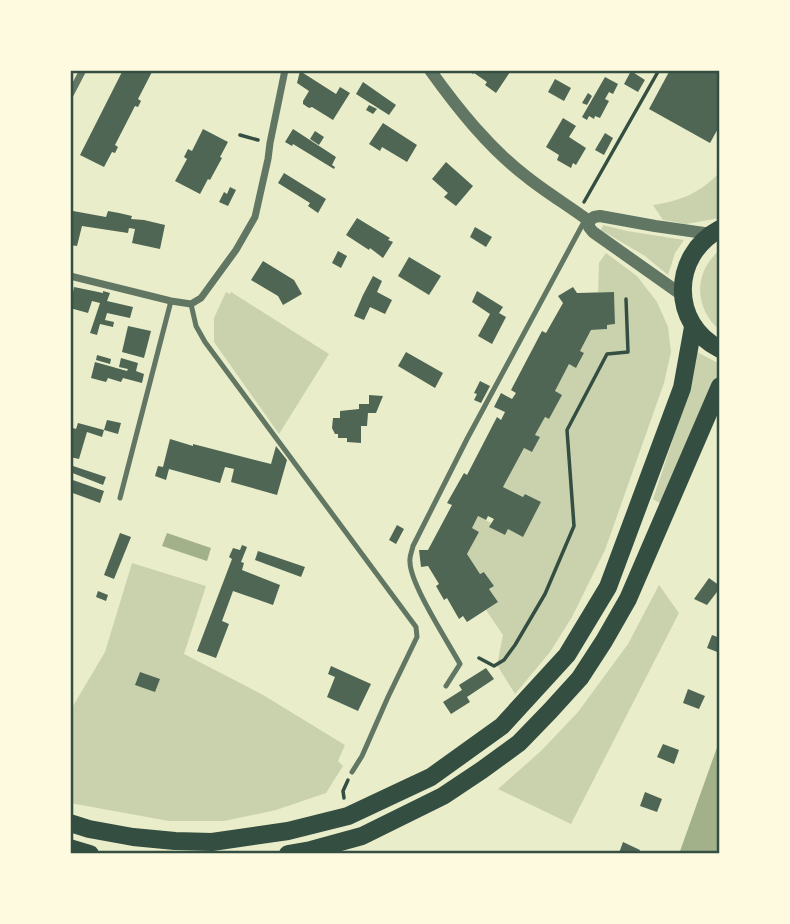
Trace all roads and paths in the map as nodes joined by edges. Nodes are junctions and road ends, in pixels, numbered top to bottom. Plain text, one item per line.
1 (83, 70) edge
2 (285, 70) edge
3 (430, 70) edge
4 (659, 70) edge
5 (70, 94) edge
6 (240, 135) dead end
7 (270, 143) junction
8 (584, 217) junction
9 (715, 232) edge
10 (70, 276) edge
11 (682, 295) junction
12 (626, 299) dead end
13 (171, 301) junction
14 (191, 304) junction
15 (693, 327) junction
16 (720, 349) edge
17 (720, 386) edge
18 (120, 498) dead end
19 (480, 658) dead end
20 (446, 686) dead end
21 (352, 772) joint
22 (348, 816) junction
23 (70, 823) edge
24 (70, 848) edge
25 (311, 852) edge
26 (90, 854) edge
27 (288, 854) edge

1 - 5 street
2 - 7 street
3 - 8 street
4 - 8 path
6 - 7 path
7 - 14 street
8 - 9 street
8 - 11 street
8 - 20 lane
9 - 11 main road
10 - 13 street
11 - 15 main road
12 - 19 path
13 - 14 street
13 - 18 lane
14 - 21 lane
15 - 16 main road
15 - 22 main road
17 - 25 main road
21 - 22 path
22 - 23 main road
24 - 26 main road
25 - 27 main road

